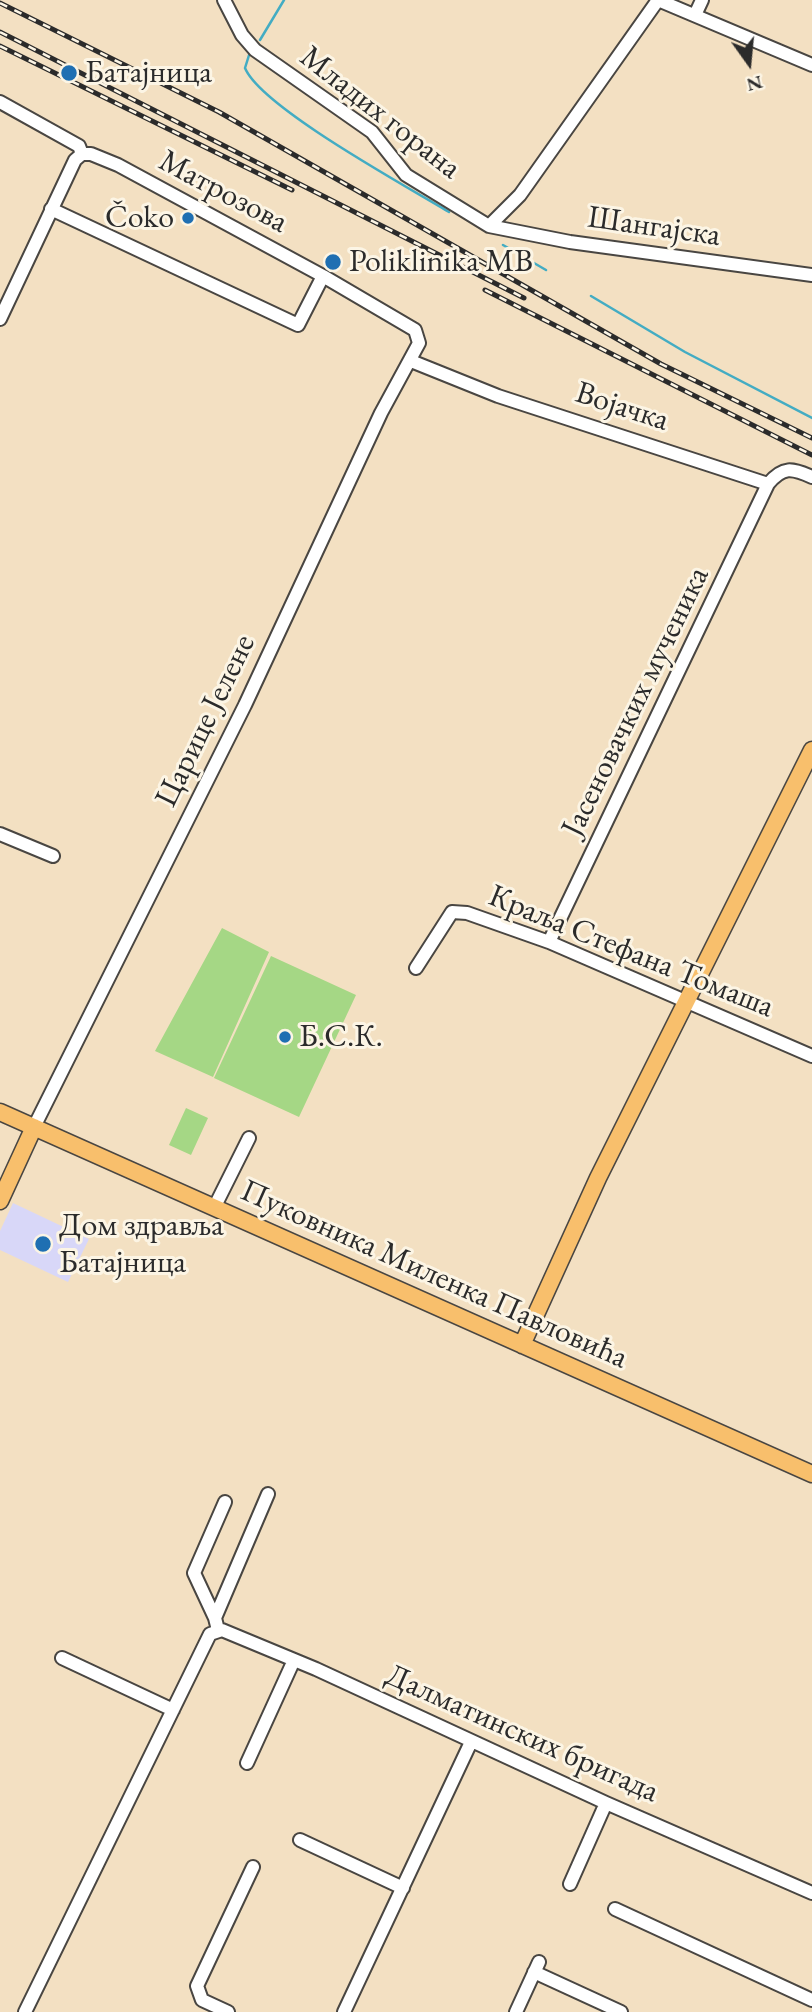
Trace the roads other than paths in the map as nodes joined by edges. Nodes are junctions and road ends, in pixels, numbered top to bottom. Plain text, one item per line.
1 (224, 0) edge
2 (658, 0) edge
3 (702, 0) edge
4 (695, 15) junction
5 (812, 65) edge
6 (0, 102) edge
7 (82, 154) junction
8 (51, 209) junction
9 (489, 226) junction
10 (812, 275) edge
11 (323, 276) junction
12 (0, 320) edge
13 (419, 337) joint
14 (411, 361) junction
15 (812, 477) edge
16 (768, 484) junction
17 (812, 750) edge
18 (0, 834) edge
19 (53, 856) dead end
20 (549, 942) junction
21 (416, 968) dead end
22 (686, 1001) junction
23 (812, 1056) edge
24 (0, 1112) edge
25 (34, 1127) junction
26 (248, 1138) dead end
27 (0, 1201) edge
28 (214, 1208) junction
29 (522, 1345) junction
30 (812, 1474) edge
31 (268, 1494) dead end
32 (225, 1502) dead end
33 (214, 1628) junction
34 (62, 1658) dead end
35 (294, 1660) junction
36 (173, 1710) junction
37 (471, 1742) junction
38 (247, 1763) dead end
39 (606, 1803) junction
40 (300, 1840) dead end
41 (253, 1867) dead end
42 (570, 1884) dead end
43 (403, 1888) junction
44 (812, 1893) edge
45 (615, 1909) dead end
46 (812, 2000) edge
47 (25, 2012) edge
48 (228, 2012) edge
49 (344, 2012) edge
50 (516, 2012) edge
51 (621, 2012) edge

1 - 9 street, Младих горана
2 - 4 street
2 - 9 street
3 - 4 street
4 - 5 street
6 - 7 street, Матрозова
7 - 8 street
7 - 11 street, Матрозова
8 - 11 street
8 - 12 street
9 - 10 street, Шангајска
11 - 13 street, Матрозова
13 - 14 street, Царице Јелене
14 - 16 street, Војачка
14 - 25 street, Царице Јелене
15 - 16 street
16 - 20 street, Јасеновачких мученика
17 - 22 main road
18 - 19 street
20 - 21 street, Краља Стефана Томаша
20 - 22 street, Краља Стефана Томаша
22 - 23 street, Краља Стефана Томаша
22 - 29 main road
24 - 25 main road, Пуковника Миленка Павловића
25 - 27 main road
25 - 28 main road, Пуковника Миленка Павловића
26 - 28 street
28 - 29 main road, Пуковника Миленка Павловића
29 - 30 main road, Пуковника Миленка Павловића
31 - 33 street
32 - 33 street
33 - 35 street, Далматинских бригада
33 - 36 street
34 - 36 street
35 - 37 street, Далматинских бригада
35 - 38 street
36 - 47 street
37 - 39 street, Далматинских бригада
37 - 43 street
39 - 42 street
39 - 44 street, Далматинских бригада
40 - 43 street
41 - 48 street
43 - 49 street
45 - 46 street
50 - 51 street

